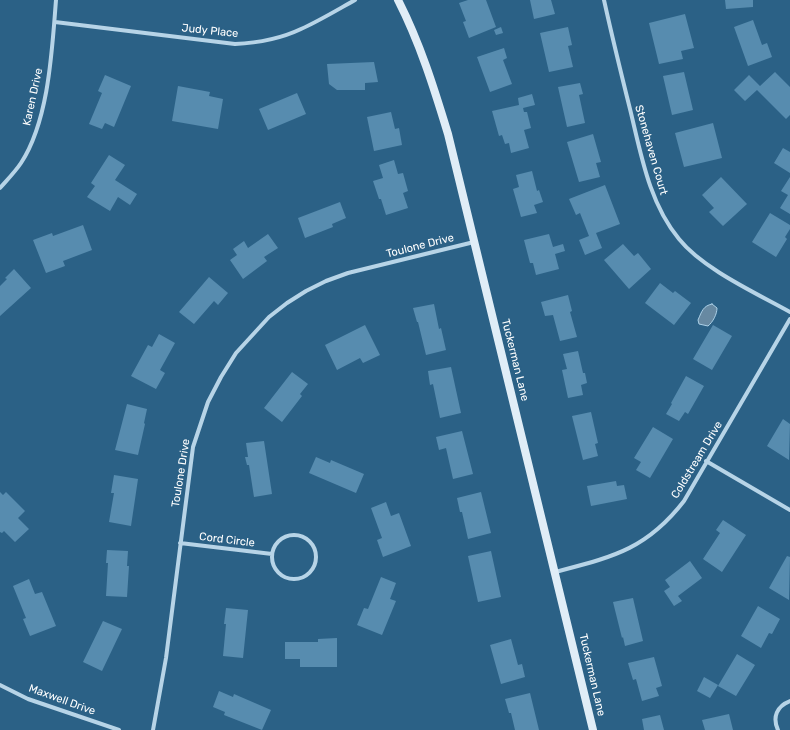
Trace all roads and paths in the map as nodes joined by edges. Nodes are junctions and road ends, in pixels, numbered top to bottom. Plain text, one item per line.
1 (56, 0) edge
2 (355, 0) edge
3 (398, 0) edge
4 (604, 0) edge
5 (54, 22) junction
6 (0, 188) edge
7 (475, 242) junction
8 (790, 312) edge
9 (790, 319) edge
10 (706, 461) junction
11 (790, 510) edge
12 (180, 542) junction
13 (272, 554) junction
14 (555, 572) junction
15 (0, 685) edge
16 (790, 701) edge
17 (119, 730) edge
18 (153, 730) edge
19 (593, 730) edge
20 (778, 730) edge

1 - 5 street, Karen Drive
2 - 5 street, Judy Place
3 - 7 main road, Tuckerman Lane
4 - 8 street, Stonehaven Court
5 - 6 street, Karen Drive
7 - 12 street, Toulone Drive
7 - 14 main road, Tuckerman Lane
9 - 10 street, Coldstream Drive
10 - 11 street
10 - 14 street, Coldstream Drive
12 - 13 street, Cord Circle
12 - 18 street, Toulone Drive
13 - 13 street
14 - 19 main road, Tuckerman Lane
15 - 17 street, Maxwell Drive
16 - 20 street

